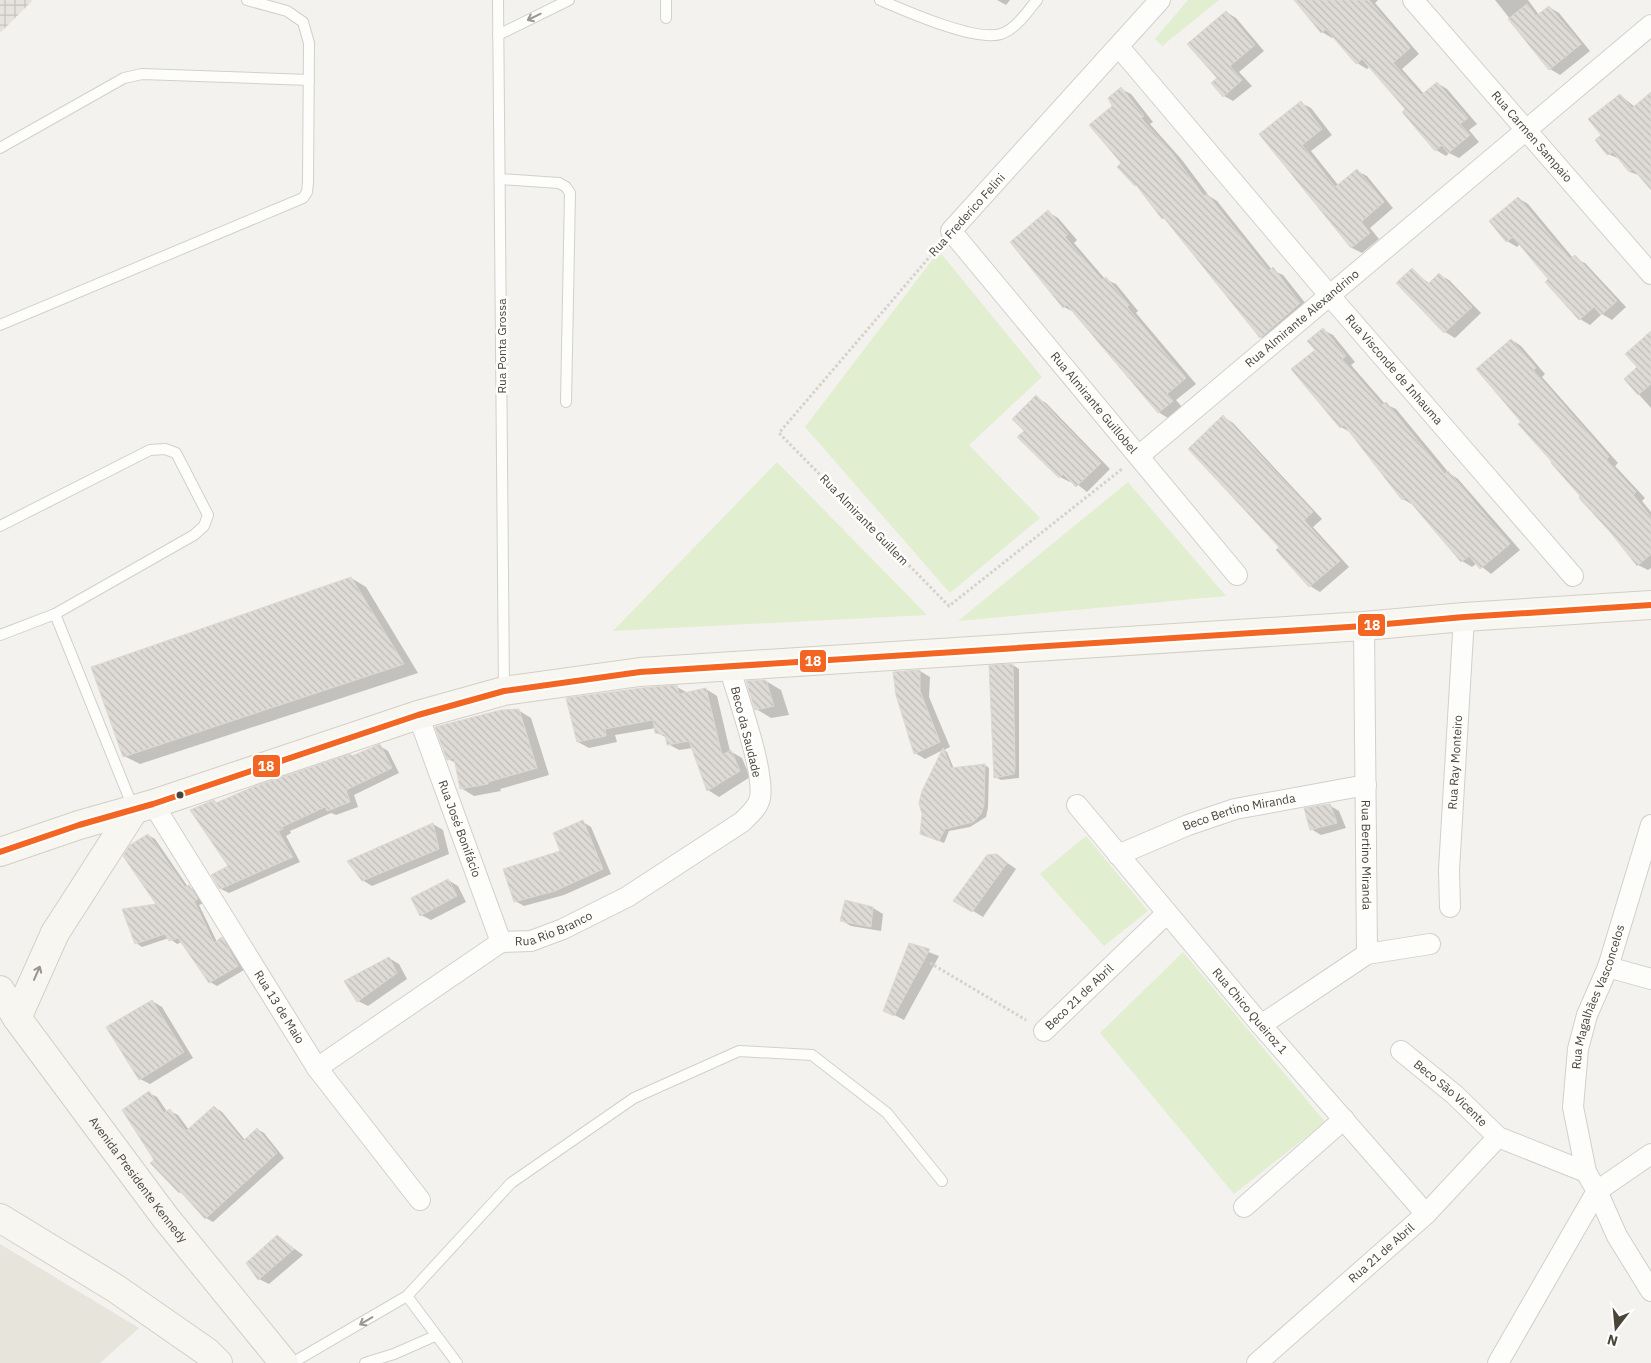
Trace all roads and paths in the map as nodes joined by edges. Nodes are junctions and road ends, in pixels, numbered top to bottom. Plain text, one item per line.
1 (247, 0) edge
2 (498, 0) edge
3 (569, 0) edge
4 (666, 0) edge
5 (880, 0) edge
6 (1037, 0) edge
7 (1160, 0) edge
8 (1414, 0) edge
9 (666, 18) dead end
10 (1651, 25) edge
11 (498, 35) junction
12 (1119, 47) junction
13 (309, 80) junction
14 (1527, 130) junction
15 (0, 148) edge
16 (500, 179) junction
17 (951, 231) junction
18 (1651, 274) edge
19 (1330, 296) junction
20 (0, 325) edge
21 (566, 402) dead end
22 (778, 433) joint
23 (1140, 455) junction
24 (0, 526) edge
25 (1237, 575) dead end
26 (1573, 576) dead end
27 (1651, 605) edge
28 (55, 614) junction
29 (1464, 617) junction
30 (1364, 626) junction
31 (0, 635) edge
32 (729, 666) junction
33 (504, 691) junction
34 (418, 716) junction
35 (1366, 785) junction
36 (1076, 806) dead end
37 (144, 808) junction
38 (742, 822) joint
39 (1651, 825) edge
40 (0, 852) edge
41 (1118, 855) junction
42 (1450, 907) dead end
43 (1166, 914) junction
44 (501, 942) junction
45 (1430, 944) dead end
46 (1367, 954) junction
47 (930, 963) dead end
48 (1608, 967) junction
49 (1651, 979) edge
50 (0, 990) edge
51 (17, 1018) junction
52 (1261, 1025) junction
53 (1044, 1031) joint
54 (1401, 1051) dead end
55 (317, 1068) junction
56 (1344, 1119) junction
57 (1498, 1137) junction
58 (1651, 1154) edge
59 (1586, 1172) junction
60 (942, 1181) dead end
61 (1598, 1191) junction
62 (420, 1200) dead end
63 (1244, 1207) dead end
64 (1426, 1214) junction
65 (0, 1218) edge
66 (1651, 1291) edge
67 (407, 1296) junction
68 (435, 1336) junction
69 (206, 1360) edge
70 (284, 1363) edge
71 (292, 1363) edge
72 (364, 1363) edge
73 (457, 1363) edge
74 (1258, 1363) edge
75 (1498, 1363) edge

1 - 13 lane
2 - 11 lane, Rua Ponta Grossa
3 -> 11 lane
4 - 9 lane
5 - 6 lane
7 - 12 street, Rua Frederico Felini
8 - 14 street, Rua Carmen Sampaio
10 - 14 street, Rua Almirante Alexandrino
11 - 16 lane, Rua Ponta Grossa
12 - 17 street, Rua Frederico Felini
12 - 19 street, Rua Visconde de Inhauma
13 - 15 lane
13 - 20 lane
14 - 18 street, Rua Carmen Sampaio
14 - 19 street, Rua Almirante Alexandrino
16 - 21 lane
16 - 33 lane, Rua Ponta Grossa
17 - 22 path, Rua Frederico Felini
17 - 23 street, Rua Almirante Guillobel
19 - 23 street, Rua Almirante Alexandrino
19 - 26 street, Rua Visconde de Inhauma
22 - 23 path, Rua Almirante Guillem
23 - 25 street, Rua Almirante Guillobel
24 - 28 lane
27 - 29 street
28 - 31 lane
28 - 37 lane
29 - 30 street
29 - 42 street, Rua Ray Monteiro
30 - 32 street
30 - 35 street, Rua Bertino Miranda
32 - 33 street
32 - 38 street, Beco da Saudade
33 - 34 street
34 - 37 street
34 - 44 street, Rua José Bonifácio
35 - 41 street, Beco Bertino Miranda
35 - 46 street, Rua Bertino Miranda
36 - 41 street, Rua Chico Queiroz 1
37 - 40 street
51 -> 37 street
37 - 55 street, Rua 13 de Maio
38 - 44 street, Rua Rio Branco
39 - 48 street, Rua Magalhães Vasconcelos
41 - 43 street, Rua Chico Queiroz 1
43 - 52 street, Rua Chico Queiroz 1
43 - 53 street, Beco 21 de Abril
44 - 55 street, Rua Rio Branco
45 - 46 street
46 - 52 street
47 - 53 path, Beco 21 de Abril
48 - 49 street
48 - 59 street, Rua Magalhães Vasconcelos
50 - 51 street, Avenida Presidente Kennedy
51 - 70 street, Avenida Presidente Kennedy
52 - 56 street, Rua Chico Queiroz 1
54 - 57 street, Beco São Vicente
55 - 62 street, Rua 13 de Maio
56 - 63 street
56 - 64 street, Rua Chico Queiroz 1
57 - 59 street
57 - 64 street, Rua 21 de Abril
58 - 61 street
59 - 61 street
60 - 67 lane
61 - 66 street
61 - 75 street
64 - 74 street, Rua 21 de Abril
65 - 69 street
67 - 68 lane
67 -> 71 lane
68 - 72 lane
68 - 73 lane

